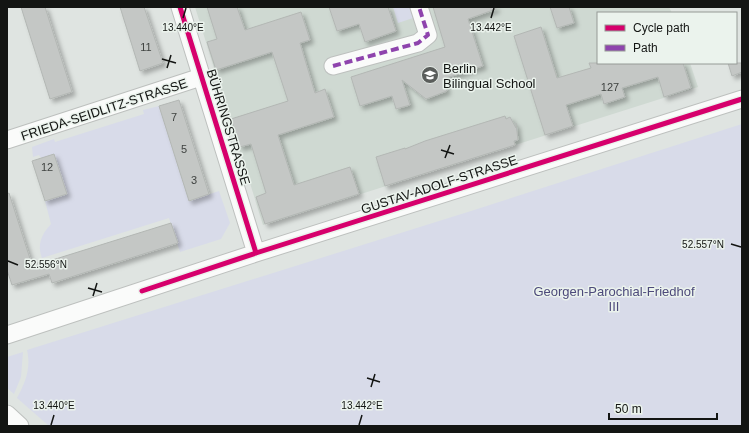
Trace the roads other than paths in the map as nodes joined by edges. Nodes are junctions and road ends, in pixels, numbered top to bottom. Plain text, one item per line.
1 (180, 7) edge
2 (419, 7) edge
3 (333, 66) dead end
4 (202, 77) junction
5 (742, 99) edge
6 (7, 140) edge
7 (256, 253) junction
8 (7, 335) edge
9 (7, 414) edge
10 (20, 426) edge

1 - 4 street, BÜHRINGSTRASSE
2 - 3 street
4 - 6 street, FRIEDA-SEIDLITZ-STRASSE
4 - 7 street, BÜHRINGSTRASSE
5 - 7 street, GUSTAV-ADOLF-STRASSE
7 - 8 street, GUSTAV-ADOLF-STRASSE
9 - 10 street

